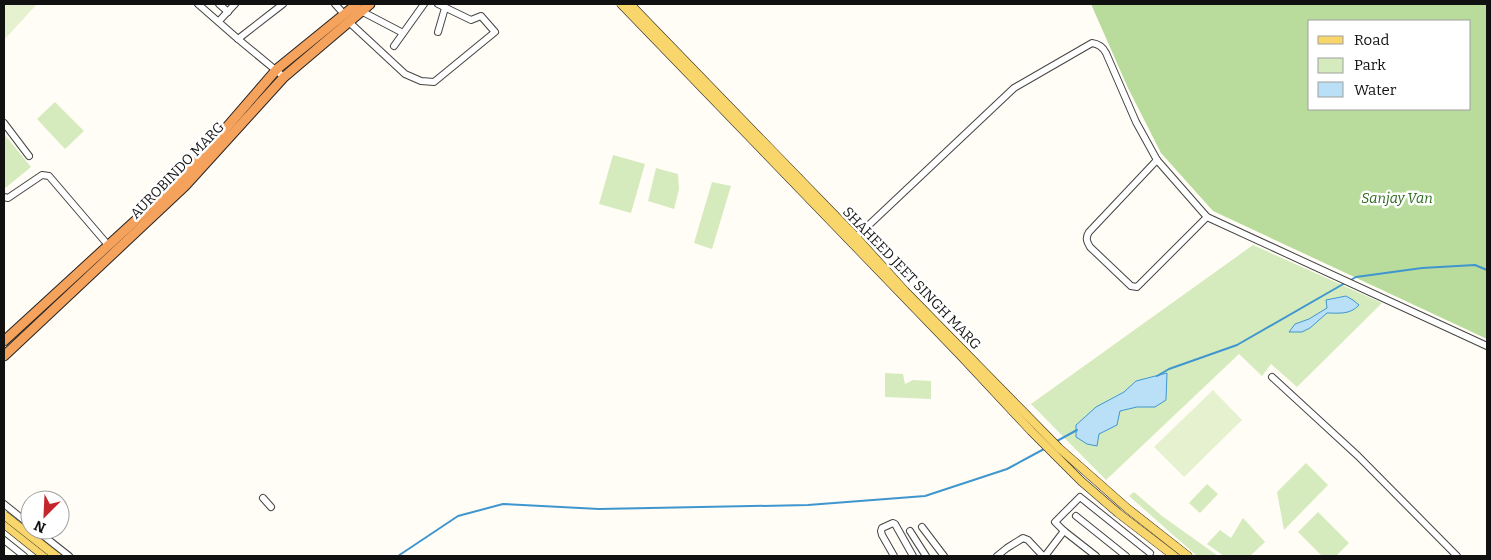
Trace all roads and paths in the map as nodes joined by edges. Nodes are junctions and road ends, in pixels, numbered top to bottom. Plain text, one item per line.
1 (198, 4) edge
2 (219, 4) edge
3 (235, 4) edge
4 (283, 4) edge
5 (335, 4) edge
6 (370, 4) edge
7 (424, 4) edge
8 (438, 4) edge
9 (621, 4) edge
10 (630, 4) edge
11 (359, 8) edge
12 (446, 8) junction
13 (228, 12) junction
14 (347, 18) junction
15 (219, 21) junction
16 (438, 32) dead end
17 (495, 32) junction
18 (403, 33) junction
19 (238, 39) junction
20 (502, 39) dead end
21 (394, 46) dead end
22 (277, 69) junction
23 (284, 77) junction
24 (4, 123) edge
25 (30, 156) dead end
26 (1157, 160) junction
27 (4, 197) edge
28 (1207, 217) junction
29 (853, 240) junction
30 (108, 245) junction
31 (4, 338) edge
32 (1487, 346) edge
33 (4, 356) edge
34 (1272, 377) dead end
35 (1051, 445) junction
36 (264, 498) dead end
37 (4, 504) edge
38 (271, 507) dead end
39 (4, 515) edge
40 (1076, 516) dead end
41 (20, 517) edge
42 (4, 524) edge
43 (922, 527) dead end
44 (910, 531) dead end
45 (1064, 531) junction
46 (1164, 536) junction
47 (4, 540) edge
48 (49, 540) edge
49 (1158, 543) junction
50 (1149, 555) edge
51 (24, 556) edge
52 (44, 556) edge
53 (56, 556) edge
54 (70, 556) edge
55 (894, 556) edge
56 (912, 556) edge
57 (926, 556) edge
58 (944, 556) edge
59 (997, 556) edge
60 (1044, 556) edge
61 (1096, 556) edge
62 (1126, 556) edge
63 (1174, 556) edge
64 (1188, 556) edge
65 (1457, 556) edge

1 - 15 street
2 - 13 street
3 - 13 street
4 - 19 street
5 - 14 street
6 - 11 highway, AUROBINDO MARG
7 - 18 street
8 - 12 street
9 - 29 main road, SHAHEED JEET SINGH MARG
10 - 29 main road, SHAHEED JEET SINGH MARG
11 - 14 highway, AUROBINDO MARG
11 - 18 street
12 - 16 street
12 - 17 street
13 - 15 street
14 - 17 street
14 - 22 highway, AUROBINDO MARG
14 - 23 highway, AUROBINDO MARG
15 - 19 street
17 - 20 street
18 - 21 street
19 - 22 street
22 - 23 street
22 - 30 highway, AUROBINDO MARG
23 - 33 highway, AUROBINDO MARG
24 - 25 street
26 - 28 street
26 - 28 street
26 - 29 street
27 - 30 street
28 - 32 street
29 - 35 main road, SHAHEED JEET SINGH MARG
30 - 31 highway, AUROBINDO MARG
34 - 65 street
35 - 46 main road, SHAHEED JEET SINGH MARG
35 - 49 main road, SHAHEED JEET SINGH MARG
36 - 38 street
37 - 41 street
39 - 53 main road, bridge
40 - 62 street
42 - 52 main road
43 - 58 street
44 - 57 street
45 - 50 street
45 - 60 street
45 - 61 street
46 - 49 street
46 - 64 main road, SHAHEED JEET SINGH MARG
47 - 51 street
48 - 54 street
49 - 50 street
49 - 63 main road, SHAHEED JEET SINGH MARG
55 - 56 street
59 - 60 street

